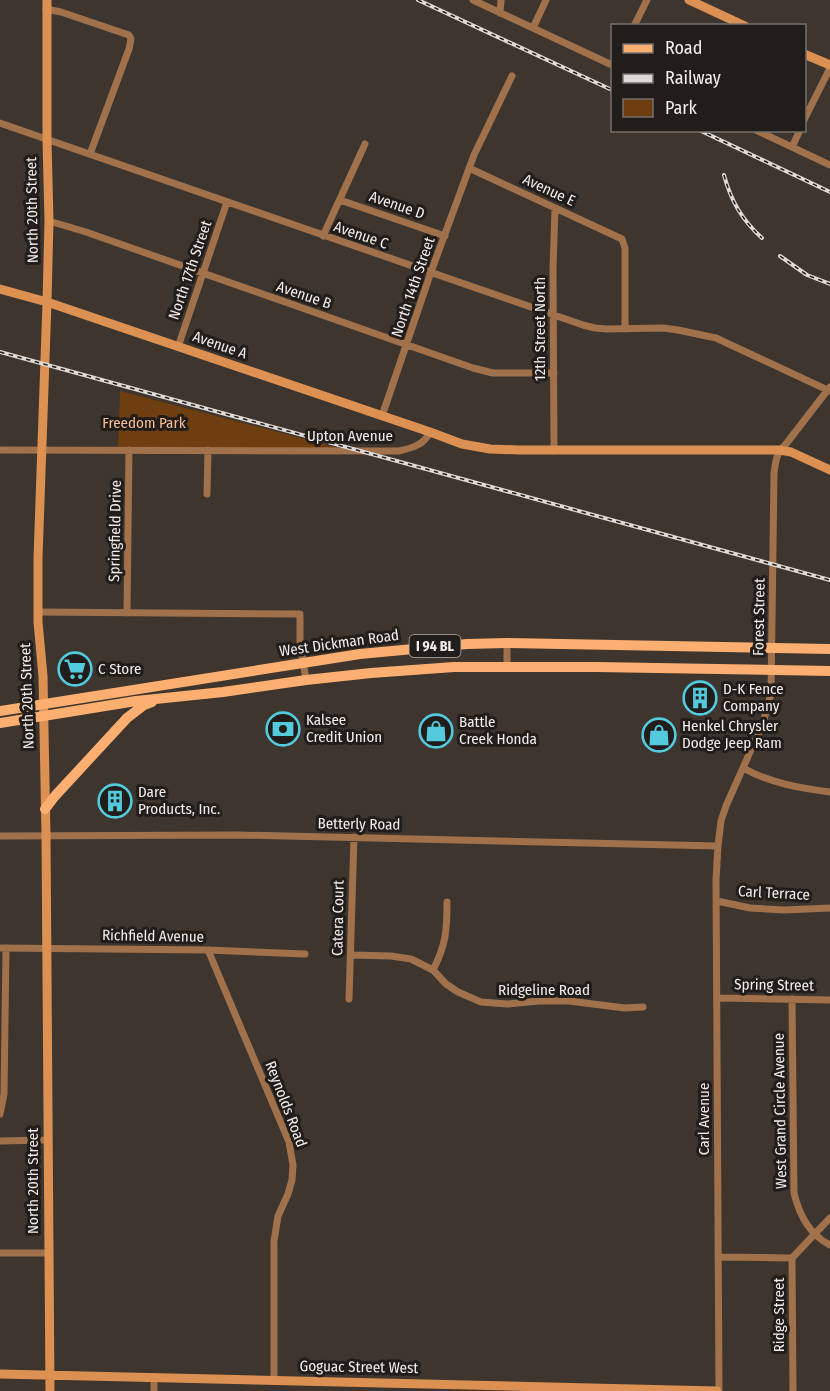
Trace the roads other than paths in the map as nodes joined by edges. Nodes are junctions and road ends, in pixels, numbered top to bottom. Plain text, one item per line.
1 (473, 0) edge
2 (501, 0) edge
3 (546, 0) edge
4 (646, 0) edge
5 (689, 0) edge
6 (46, 5) edge
7 (500, 13) junction
8 (635, 24) edge
9 (741, 24) edge
10 (533, 28) junction
11 (806, 55) edge
12 (611, 64) edge
13 (830, 66) edge
14 (512, 76) dead end
15 (806, 116) edge
16 (0, 123) edge
17 (760, 132) edge
18 (799, 132) edge
19 (46, 140) junction
20 (365, 144) dead end
21 (792, 147) junction
22 (90, 154) junction
23 (830, 165) edge
24 (470, 168) junction
25 (340, 200) junction
26 (227, 202) junction
27 (555, 208) junction
28 (49, 220) junction
29 (323, 236) junction
30 (445, 236) junction
31 (431, 272) junction
32 (202, 274) junction
33 (0, 289) edge
34 (47, 302) junction
35 (554, 315) junction
36 (625, 329) junction
37 (407, 344) junction
38 (178, 347) junction
39 (554, 373) junction
40 (829, 390) edge
41 (382, 416) junction
42 (430, 432) junction
43 (0, 450) edge
44 (41, 450) junction
45 (129, 450) junction
46 (208, 450) junction
47 (779, 450) junction
48 (554, 451) junction
49 (830, 470) edge
50 (207, 494) dead end
51 (38, 612) junction
52 (127, 613) junction
53 (507, 643) junction
54 (773, 648) junction
55 (830, 648) edge
56 (304, 662) junction
57 (507, 667) junction
58 (772, 669) junction
59 (830, 671) edge
60 (306, 680) junction
61 (151, 687) junction
62 (158, 699) junction
63 (136, 701) junction
64 (44, 710) junction
65 (0, 711) edge
66 (0, 723) edge
67 (742, 768) junction
68 (830, 792) edge
69 (45, 795) junction
70 (45, 809) junction
71 (0, 836) edge
72 (46, 836) junction
73 (354, 837) junction
74 (718, 846) junction
75 (717, 901) junction
76 (447, 902) dead end
77 (830, 908) edge
78 (3, 948) edge
79 (47, 948) junction
80 (208, 950) junction
81 (305, 954) dead end
82 (351, 955) junction
83 (433, 970) junction
84 (717, 998) junction
85 (349, 999) dead end
86 (792, 999) junction
87 (830, 1000) edge
88 (643, 1007) dead end
89 (0, 1114) edge
90 (48, 1140) junction
91 (0, 1141) edge
92 (830, 1218) edge
93 (814, 1234) junction
94 (830, 1245) edge
95 (0, 1253) edge
96 (49, 1253) junction
97 (718, 1257) junction
98 (792, 1258) junction
99 (0, 1374) edge
100 (50, 1374) junction
101 (154, 1377) junction
102 (274, 1381) junction
103 (374, 1386) edge
104 (420, 1387) edge
105 (494, 1388) edge
106 (572, 1389) edge
107 (50, 1391) edge
108 (154, 1391) edge
109 (718, 1391) edge
110 (793, 1391) edge

1 - 7 street
2 - 7 street
3 - 10 street
4 - 8 street
5 - 9 street
6 - 19 street, North 20th Street
6 - 22 street
7 - 10 street
10 - 12 street
11 - 13 street
13 - 15 street
14 - 24 street, North 14th Street
16 - 19 street, Avenue C
17 - 21 street
18 - 21 street
19 - 22 street, Avenue C
19 - 28 street, North 20th Street
20 - 25 street
21 - 23 street
22 - 26 street, Avenue C
24 - 27 street, Avenue E
24 - 30 street, North 14th Street
25 - 29 street
25 - 30 street, Avenue D
26 - 29 street, Avenue C
26 - 32 street, North 17th Street
27 - 35 street, 12th Street North
27 - 36 street, Avenue E
28 - 32 street, Avenue B
28 - 34 street, North 20th Street
29 - 31 street, Avenue C
30 - 31 street, North 14th Street
31 - 35 street, Avenue C
31 - 37 street, North 14th Street
32 - 37 street, Avenue B
32 - 38 street, North 17th Street
33 - 34 street, Avenue A
34 - 38 street, Avenue A
34 - 44 street, North 20th Street
35 - 36 street, Avenue C
35 - 39 street, 12th Street North
36 - 40 street, Avenue C
37 - 39 street, Avenue B
37 - 41 street, North 14th Street
38 - 41 street, Avenue A
39 - 48 street, 12th Street North
40 - 47 street
41 - 42 street, Avenue A
42 - 46 street, Upton Avenue
42 - 48 street
43 - 44 street, Upton Avenue
44 - 45 street, Upton Avenue
44 - 51 street, North 20th Street
45 - 46 street, Upton Avenue
45 - 52 street, Springfield Drive
46 - 50 street
47 - 48 street
47 - 49 street
47 - 54 street, Forest Street
51 - 52 street
51 - 64 street, North 20th Street
52 - 56 street
53 - 54 main road, West Dickman Road / I 94 BL
53 - 56 main road, West Dickman Road / I 94 BL
53 - 57 street
54 - 55 main road, West Dickman Road / I 94 BL
54 - 58 street, Forest Street
56 - 60 street
56 - 61 main road, West Dickman Road / I 94 BL
57 - 58 main road, West Dickman Road / I 94 BL
57 - 60 main road, West Dickman Road / I 94 BL
58 - 59 main road, West Dickman Road / I 94 BL
58 - 67 street, Forest Street
60 - 62 main road, West Dickman Road / I 94 BL
61 - 63 main road
61 - 64 main road, West Dickman Road / I 94 BL
62 - 63 main road, West Dickman Road / I 94 BL
62 - 70 main road
63 - 64 main road, West Dickman Road / I 94 BL
63 - 69 main road
64 - 65 main road, West Dickman Road / I 94 BL
64 - 66 main road, West Dickman Road / I 94 BL
64 - 69 street, North 20th Street
67 - 68 street
67 - 74 street, Forest Street
69 - 70 street, North 20th Street
70 - 72 street, North 20th Street
71 - 72 street, Betterly Road
72 - 73 street, Betterly Road
72 - 79 street, North 20th Street
73 - 74 street, Betterly Road
73 - 82 street, Catera Court
74 - 75 street, Carl Avenue
75 - 77 street, Carl Terrace
75 - 84 street, Carl Avenue
76 - 83 street
78 - 79 street, Richfield Avenue
78 - 89 street
79 - 80 street, Richfield Avenue
79 - 90 street, North 20th Street
80 - 81 street, Richfield Avenue
80 - 102 street, Reynolds Road
82 - 83 street, Ridgeline Road
82 - 85 street, Catera Court
83 - 88 street, Ridgeline Road
84 - 86 street, Spring Street
84 - 97 street, Carl Avenue
86 - 87 street, Spring Street
86 - 93 street, West Grand Circle Avenue
90 - 91 street
90 - 96 street, North 20th Street
92 - 93 street, Ridge Street
93 - 94 street, West Grand Circle Avenue
93 - 98 street, Ridge Street
95 - 96 street
96 - 100 street, North 20th Street
97 - 98 street
97 - 109 street, Carl Avenue
98 - 110 street, Ridge Street
99 - 100 street, Goguac Street West
100 - 101 street, Goguac Street West
100 - 107 street, North 20th Street
101 - 102 street, Goguac Street West
101 - 108 street
102 - 103 street, Goguac Street West
103 - 104 street, Goguac Street West
104 - 105 street, Goguac Street West
105 - 106 street, Goguac Street West
106 - 109 street, Goguac Street West

